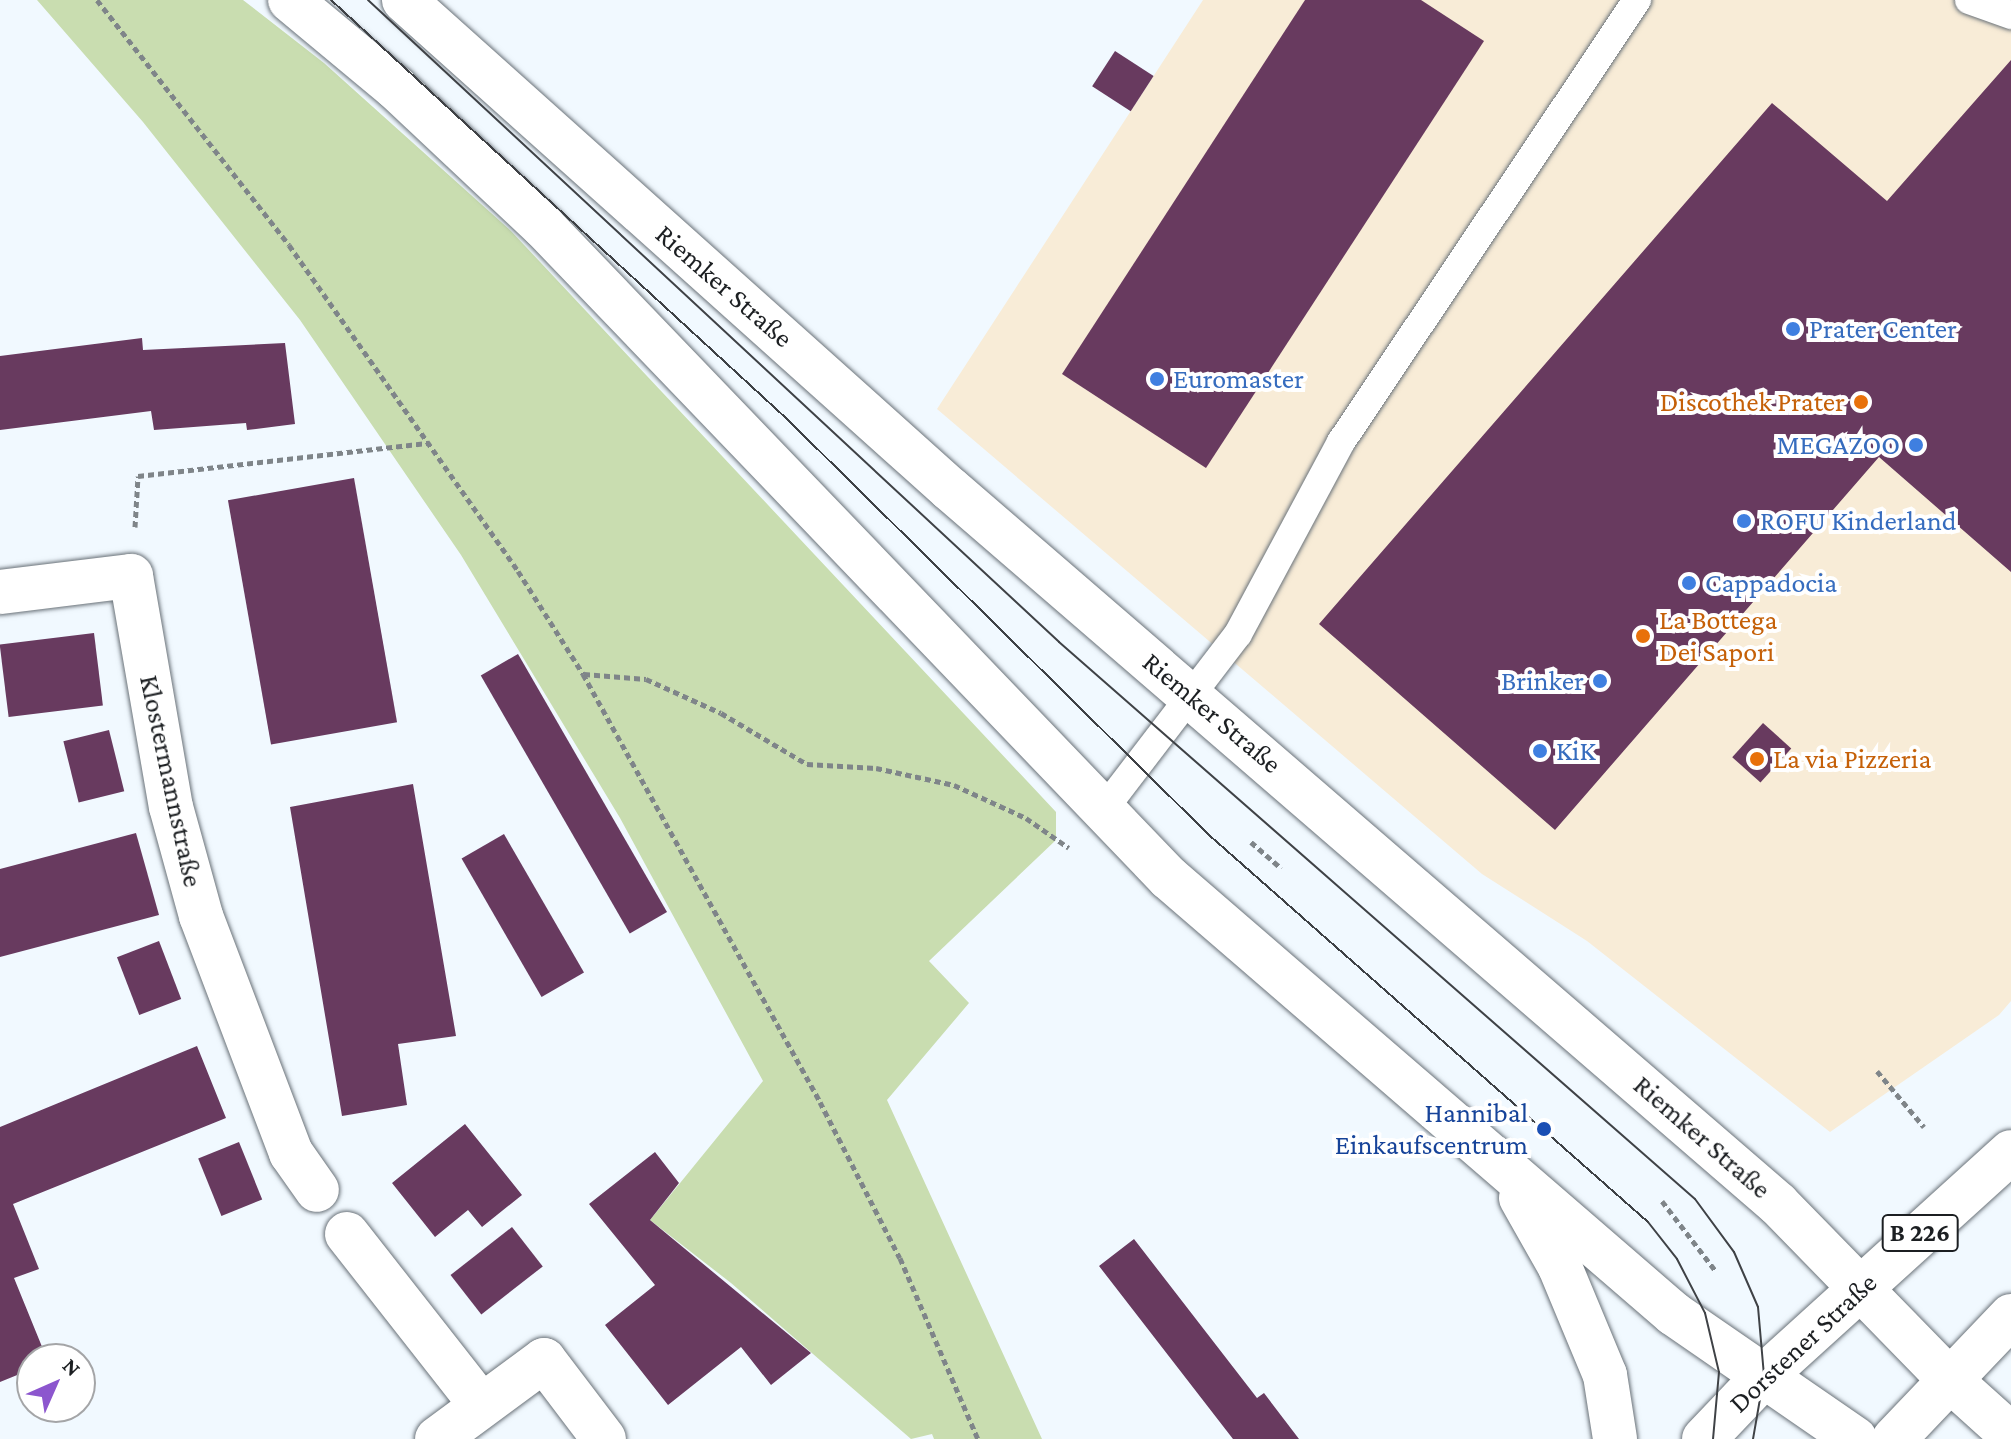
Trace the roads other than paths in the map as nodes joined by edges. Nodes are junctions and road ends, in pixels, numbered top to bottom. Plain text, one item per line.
1 (290, 0) edge
2 (404, 0) edge
3 (1637, 0) edge
4 (1969, 0) edge
5 (2011, 15) edge
6 (0, 592) edge
7 (1192, 697) junction
8 (1101, 813) junction
9 (2011, 1152) edge
10 (1509, 1175) junction
11 (317, 1190) dead end
12 (347, 1234) dead end
13 (1861, 1287) junction
14 (2011, 1316) edge
15 (1764, 1376) junction
16 (1950, 1380) junction
17 (481, 1405) junction
18 (2011, 1435) edge
19 (437, 1439) edge
20 (604, 1439) edge
21 (1615, 1439) edge
22 (1704, 1439) edge
23 (1855, 1439) edge
24 (1894, 1439) edge

1 - 8 main road
2 - 7 main road, Riemker Straße
3 - 7 lane
4 - 5 lane
6 - 11 main road, Klostermannstraße
7 - 8 lane
7 - 13 main road, Riemker Straße
8 - 10 main road
9 - 13 main road, Dorstener Straße / B 226
10 - 15 main road
10 - 21 main road
12 - 17 main road
13 - 15 main road, Dorstener Straße / B 226
13 - 16 main road, Riemker Straße
14 - 16 main road
15 - 22 main road, Dorstener Straße / B 226
15 - 23 main road
16 - 18 main road, Riemker Straße
16 - 24 main road
17 - 19 main road
17 - 20 main road

